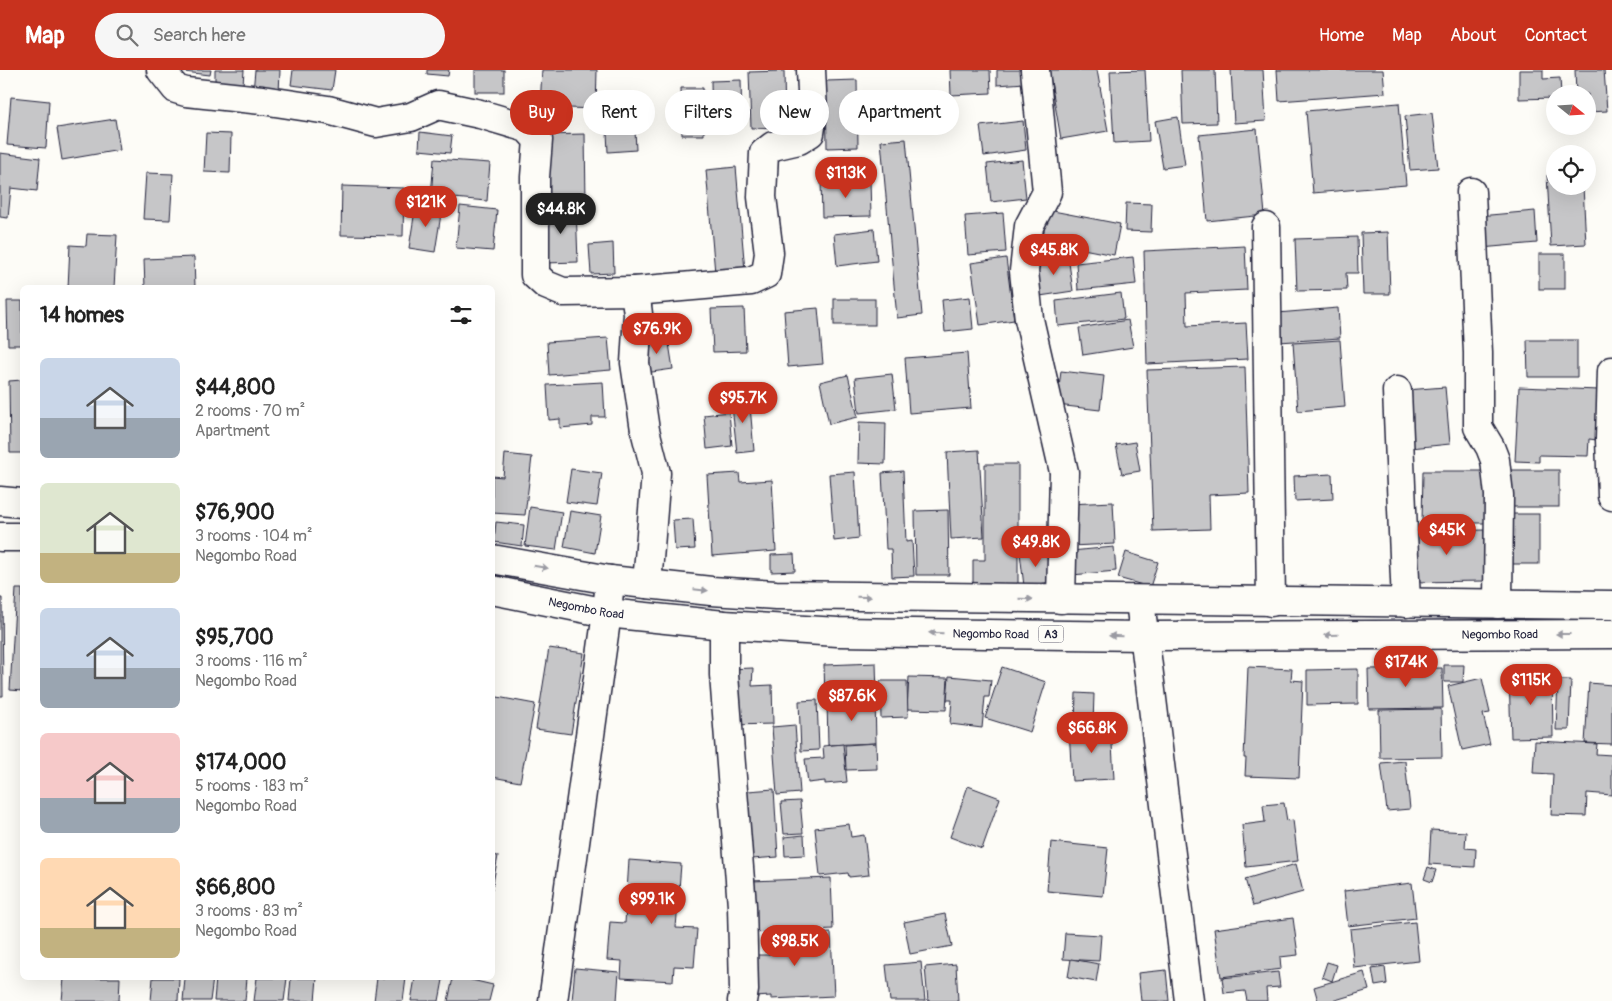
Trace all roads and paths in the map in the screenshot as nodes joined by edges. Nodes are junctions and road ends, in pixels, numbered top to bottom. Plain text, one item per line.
1 (161, 70) edge
2 (811, 70) edge
3 (1035, 70) edge
4 (1471, 192) dead end
5 (1266, 227) dead end
6 (635, 291) junction
7 (1612, 371) edge
8 (1397, 392) dead end
9 (1612, 496) edge
10 (0, 501) edge
11 (20, 503) edge
12 (0, 536) edge
13 (20, 537) edge
14 (495, 560) edge
15 (610, 580) junction
16 (647, 584) junction
17 (495, 591) edge
18 (1061, 599) junction
19 (1140, 600) junction
20 (1271, 602) junction
21 (1406, 603) junction
22 (1498, 604) junction
23 (1612, 605) edge
24 (608, 613) junction
25 (724, 625) junction
26 (1612, 634) edge
27 (1145, 636) junction
28 (553, 1001) edge
29 (742, 1001) edge
30 (1189, 1001) edge

1 - 6 main road
2 - 6 main road
3 - 18 main road
4 - 22 main road
5 - 20 main road
6 - 16 main road
7 - 9 main road
8 - 21 main road
10 - 11 main road
12 - 13 main road
14 -> 15 main road
15 - 16 main road
15 - 24 main road
16 -> 18 main road
17 - 24 main road, Negombo Road / A3
18 - 19 main road
19 - 20 main road
19 - 27 main road
20 - 21 main road
21 - 22 main road
22 - 23 main road
24 - 25 main road, Negombo Road / A3
24 - 28 main road
27 -> 25 main road, Negombo Road / A3
25 - 29 main road
26 -> 27 main road, Negombo Road / A3
27 - 30 main road

